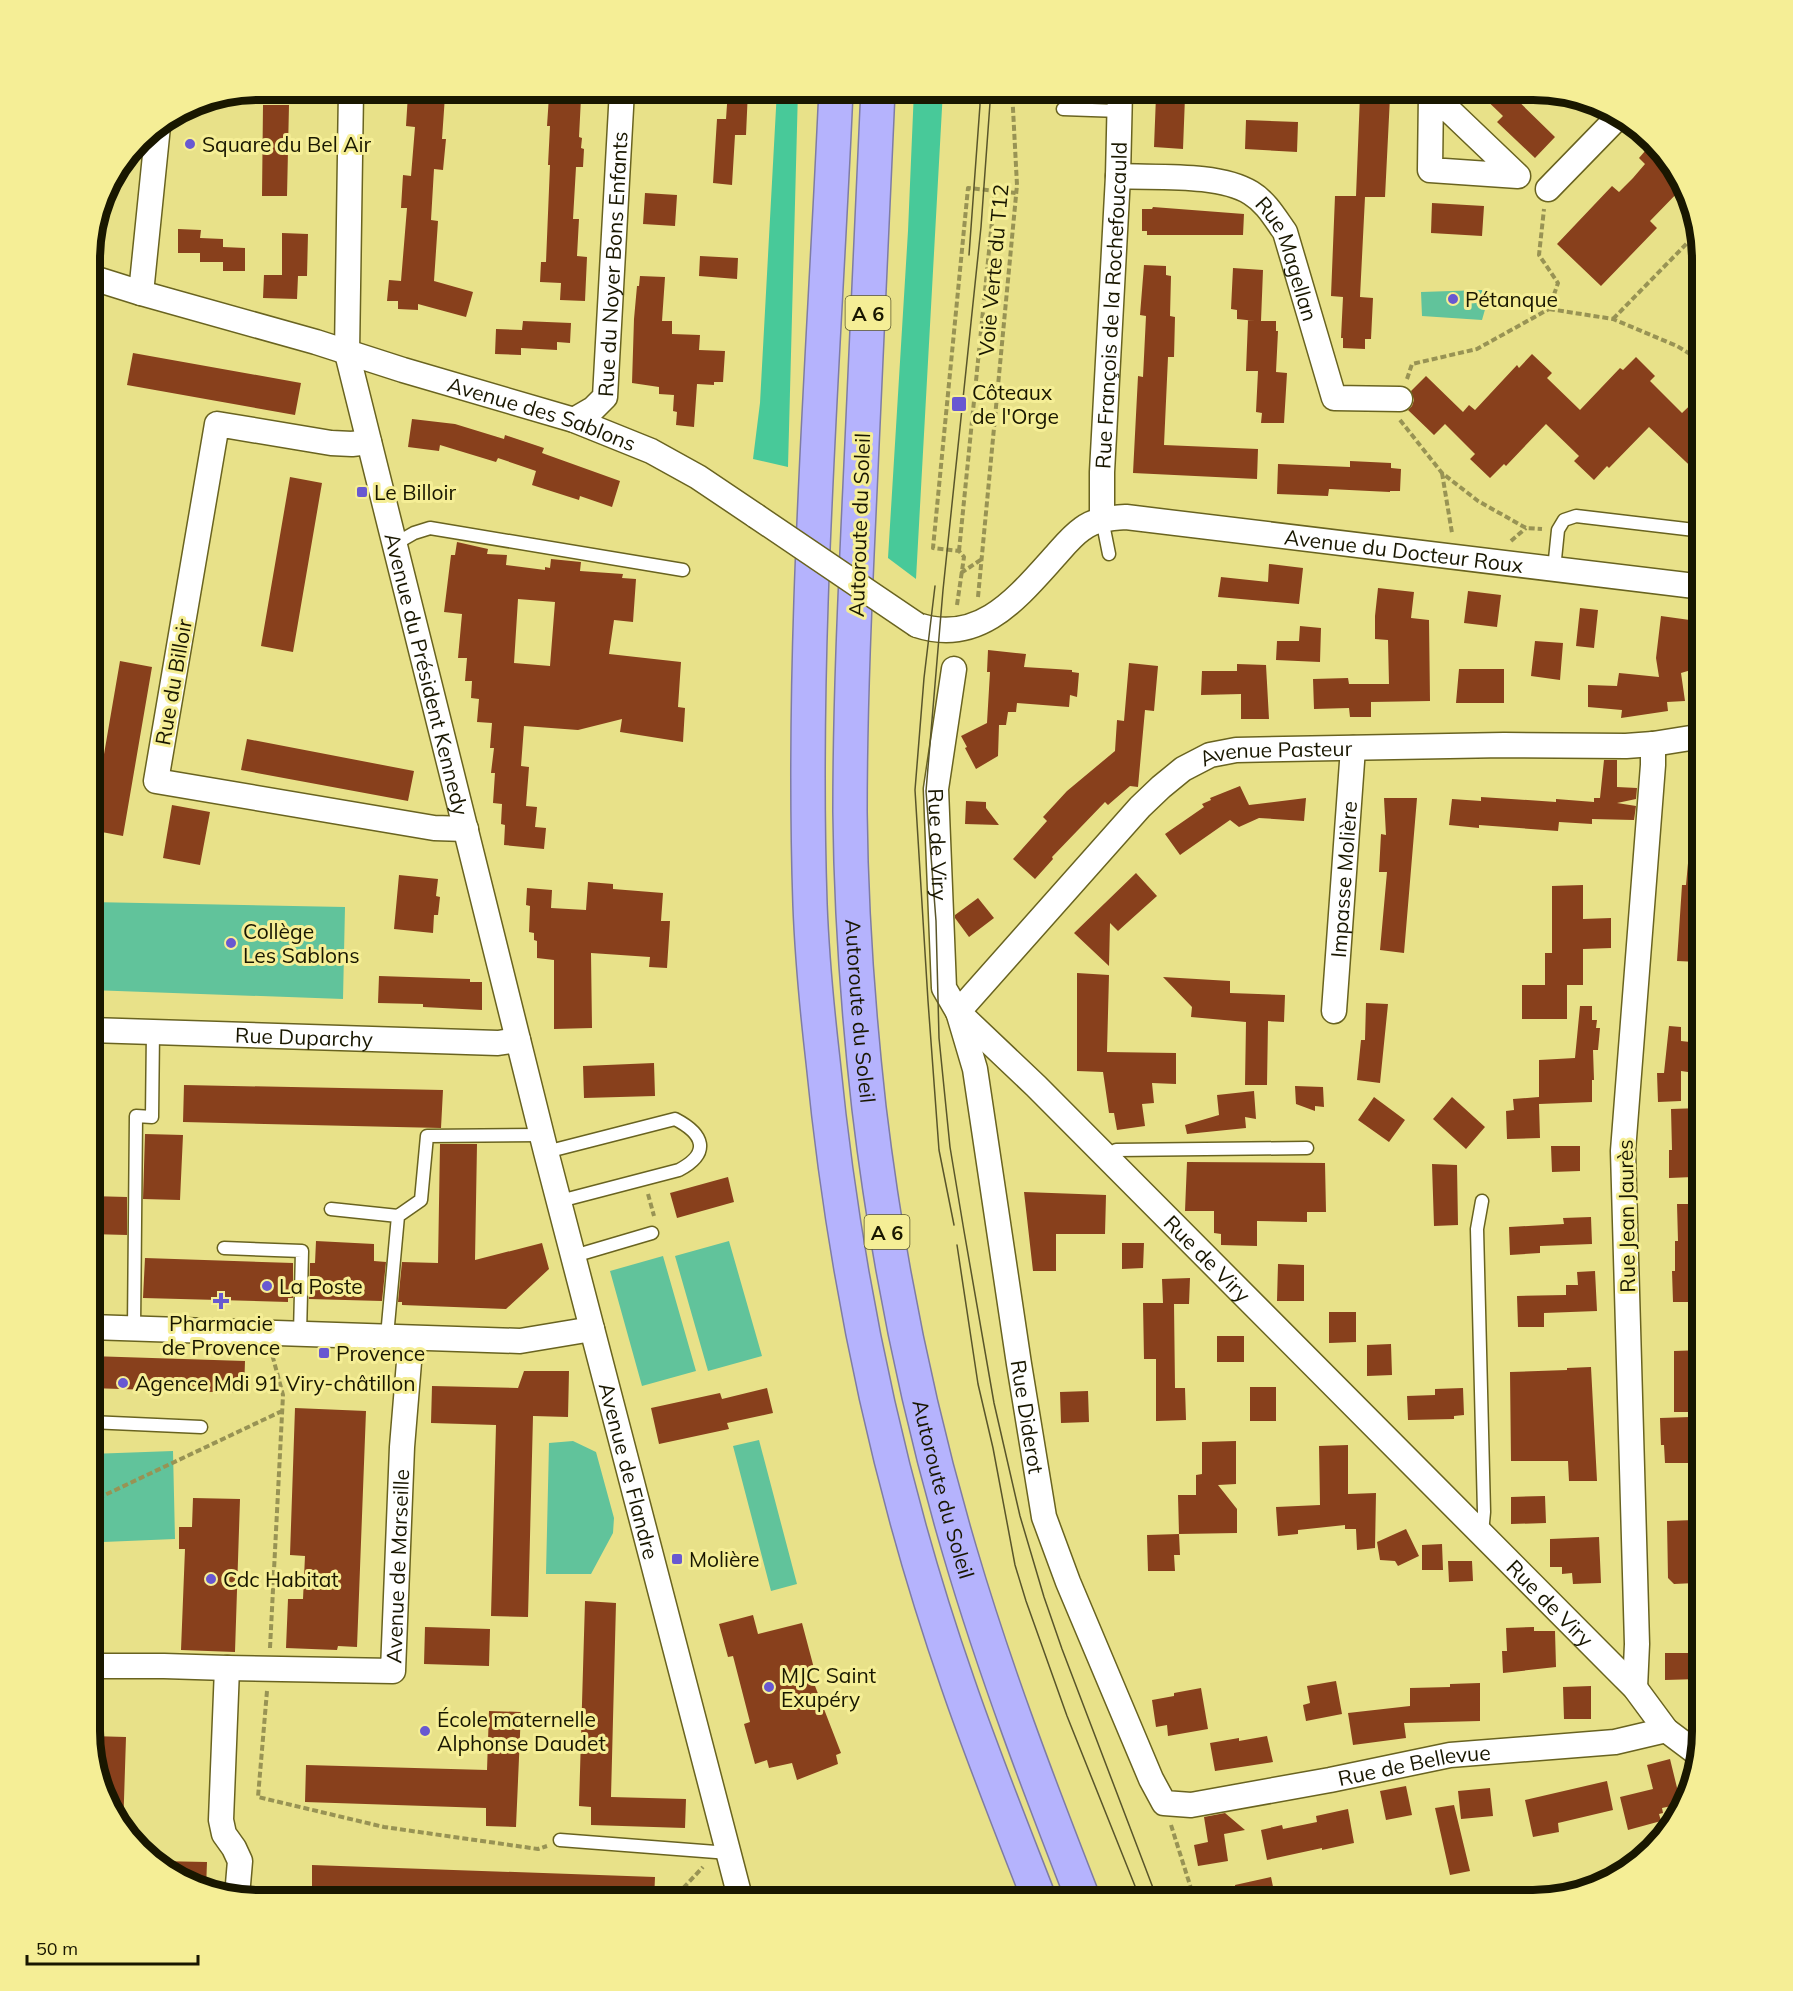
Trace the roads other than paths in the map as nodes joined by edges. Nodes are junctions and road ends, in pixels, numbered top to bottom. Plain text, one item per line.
1 (351, 100) edge
2 (621, 100) edge
3 (835, 100) edge
4 (878, 100) edge
5 (1120, 100) edge
6 (1116, 101) edge
7 (1063, 110) dead end
8 (1613, 122) edge
9 (157, 139) edge
10 (1118, 176) junction
11 (1548, 189) road end
12 (101, 280) edge
13 (141, 293) junction
14 (347, 353) junction
15 (1391, 399) road end
16 (574, 420) junction
17 (369, 442) junction
18 (1102, 519) junction
19 (1692, 530) edge
20 (395, 544) junction
21 (1109, 554) dead end
22 (1554, 569) junction
23 (683, 570) dead end
24 (1692, 586) edge
25 (954, 669) dead end
26 (1692, 738) edge
27 (1653, 744) junction
28 (1353, 748) junction
29 (466, 829) junction
30 (1334, 1011) dead end
31 (958, 1012) junction
32 (100, 1030) edge
33 (153, 1031) junction
34 (518, 1040) junction
35 (544, 1143) junction
36 (1307, 1148) dead end
37 (1107, 1158) junction
38 (1482, 1200) dead end
39 (560, 1201) junction
40 (331, 1209) dead end
41 (398, 1216) junction
42 (652, 1233) road end
43 (224, 1248) dead end
44 (574, 1256) junction
45 (100, 1327) edge
46 (134, 1328) junction
47 (592, 1329) junction
48 (300, 1334) junction
49 (387, 1336) junction
50 (411, 1338) junction
51 (100, 1422) edge
52 (201, 1427) dead end
53 (1482, 1534) junction
54 (100, 1666) edge
55 (227, 1668) junction
56 (1635, 1688) junction
57 (1666, 1730) junction
58 (1690, 1752) edge
59 (1164, 1803) joint
60 (560, 1840) road end
61 (729, 1853) junction
62 (238, 1889) edge
63 (738, 1890) edge
64 (1036, 1890) edge
65 (1080, 1890) edge

1 - 14 street, Avenue du Président Kennedy
2 - 16 street, Rue du Noyer Bons Enfants
3 - 64 highway, Autoroute du Soleil / A 6
4 - 65 highway, Autoroute du Soleil / A 6
5 - 10 street, Rue François de la Rochefoucauld
6 - 7 lane
8 - 11 street
9 - 13 street
10 - 15 street, Rue Magellan
10 - 18 street, Rue François de la Rochefoucauld
12 - 13 street, Avenue des Sablons
13 - 14 street, Avenue des Sablons
14 - 16 street, Avenue des Sablons
14 - 17 street, Avenue du Président Kennedy
16 - 18 street, Avenue des Sablons, bridge
17 - 20 street, Avenue du Président Kennedy
17 - 29 street, Rue du Billoir
18 - 21 lane
18 - 22 street, Avenue du Docteur Roux
19 - 22 lane
20 - 23 lane
20 - 29 street, Avenue du Président Kennedy
22 - 24 street, Avenue du Docteur Roux
25 - 31 street, Rue de Viry
26 - 27 street, Avenue Pasteur
27 - 28 street, Avenue Pasteur
27 - 56 street, Rue Jean Jaurès
28 - 30 street, Impasse Molière
28 - 31 street, Avenue Pasteur
29 - 34 street, Avenue du Président Kennedy
31 - 37 street, Rue de Viry
31 - 59 street, Rue Diderot
32 - 33 street, Rue Duparchy
33 - 34 street, Rue Duparchy
33 - 46 lane
34 - 35 street, Avenue de Flandre
35 - 39 street, Avenue de Flandre
35 - 39 lane
35 - 41 lane
36 - 37 lane
37 - 53 street, Rue de Viry
38 - 53 lane
39 - 44 street, Avenue de Flandre
40 - 41 lane
41 - 49 lane
42 - 44 lane
43 - 48 lane
44 - 47 street, Avenue de Flandre
45 - 46 street
46 - 48 street
47 - 50 street
47 - 61 street, Avenue de Flandre
48 - 49 street
49 - 50 street
50 - 55 street, Avenue de Marseille
51 - 52 lane
53 - 56 street, Rue de Viry
54 - 55 street, Avenue de Marseille
55 - 62 street
56 - 57 street, Rue de Viry
57 - 58 street, Rue de Viry
57 - 59 street, Rue de Bellevue
60 - 61 lane
61 - 63 street, Avenue de Flandre

